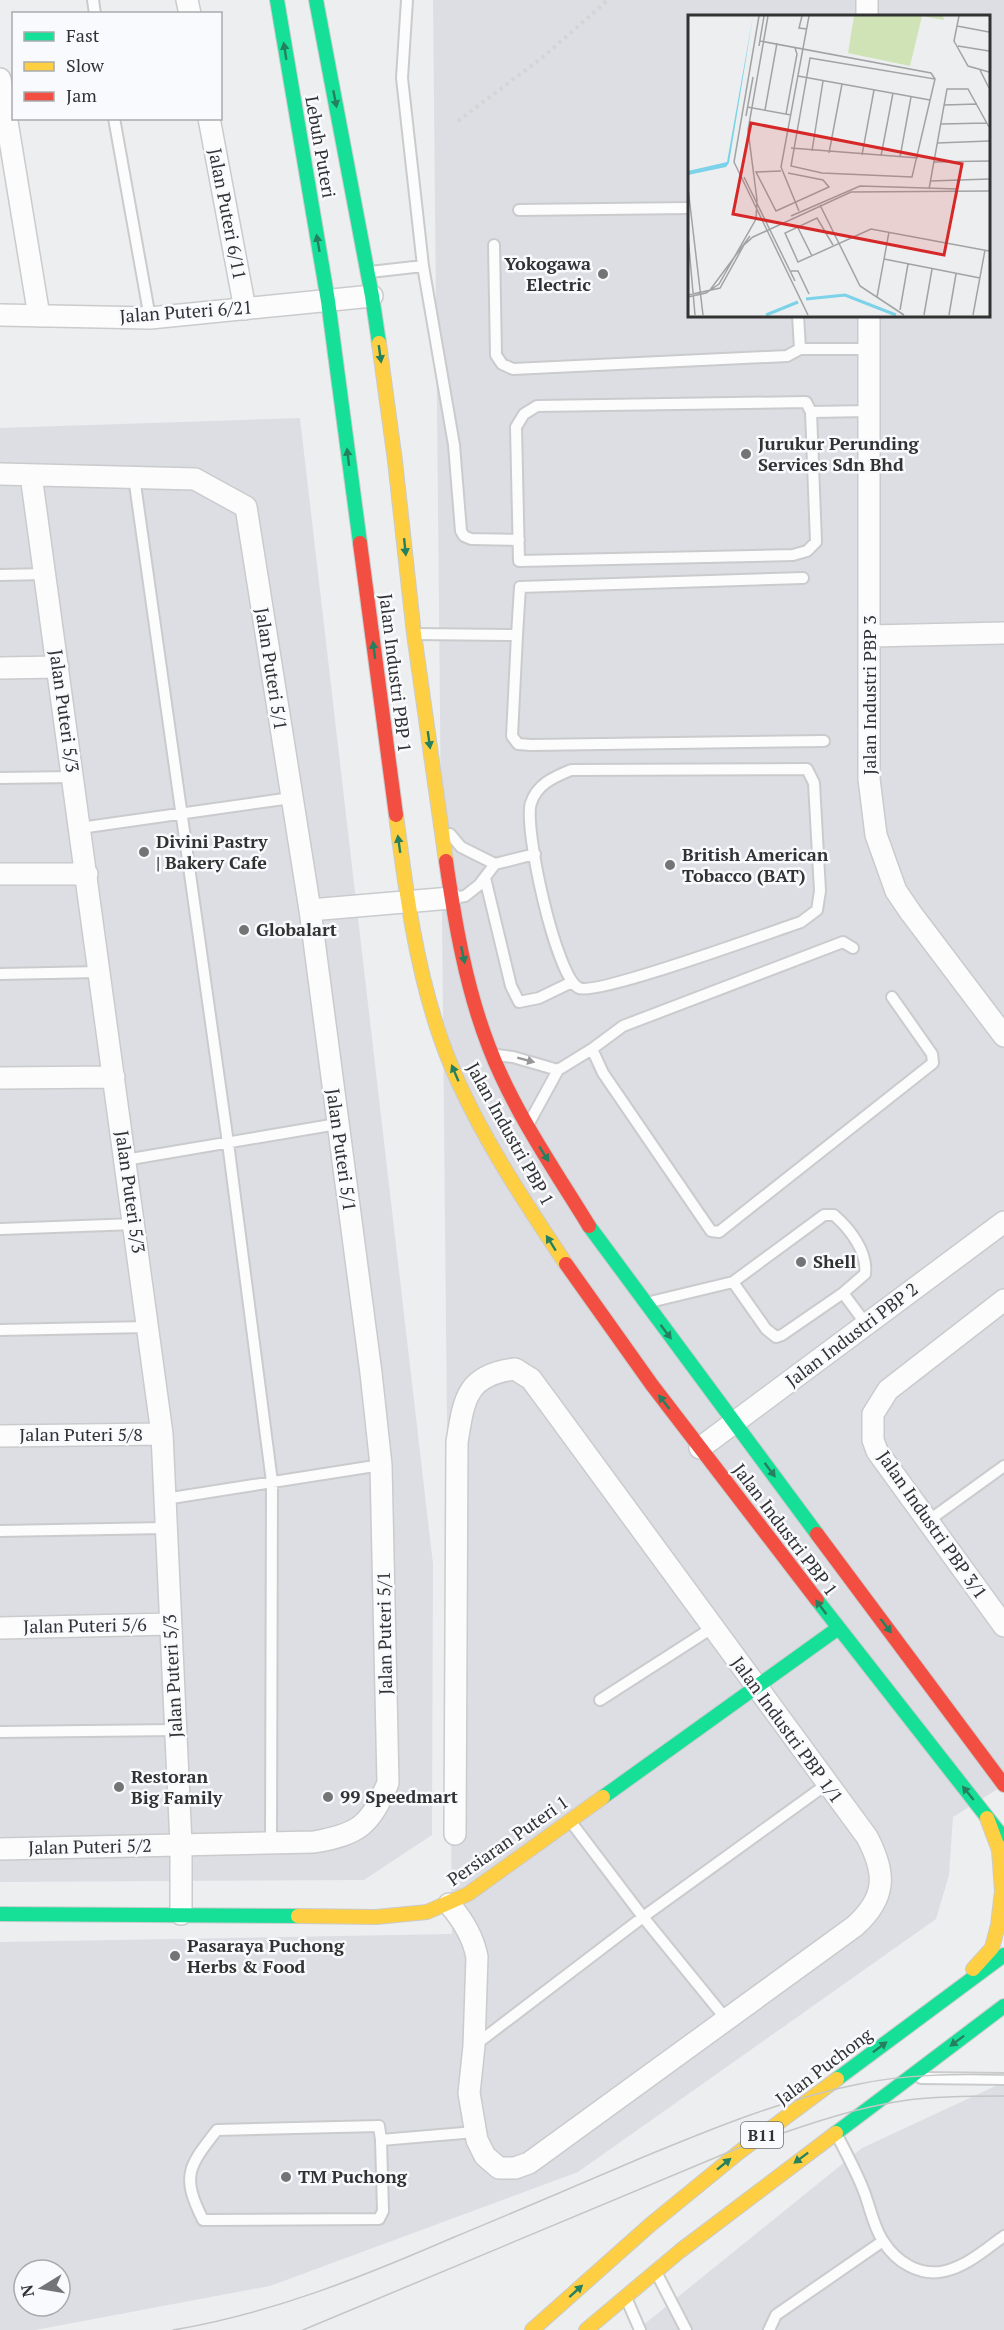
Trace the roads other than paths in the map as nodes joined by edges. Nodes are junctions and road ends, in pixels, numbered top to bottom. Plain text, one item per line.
1 (277, 0) edge
2 (316, 0) edge
3 (407, 0) edge
4 (5, 81) edge
5 (114, 120) edge
6 (209, 120) edge
7 (688, 208) edge
8 (519, 210) dead end
9 (494, 245) dead end
10 (423, 266) junction
11 (368, 272) junction
12 (372, 296) junction
13 (328, 301) junction
14 (245, 309) junction
15 (0, 315) edge
16 (39, 316) junction
17 (798, 316) edge
18 (869, 316) edge
19 (150, 318) junction
20 (800, 349) junction
21 (869, 349) junction
22 (869, 411) junction
23 (811, 412) junction
24 (0, 474) edge
25 (31, 475) junction
26 (134, 477) junction
27 (519, 540) junction
28 (46, 574) junction
29 (0, 575) edge
30 (802, 578) dead end
31 (1004, 633) edge
32 (414, 634) junction
33 (517, 635) junction
34 (870, 636) junction
35 (58, 667) junction
36 (0, 669) edge
37 (824, 741) dead end
38 (73, 777) junction
39 (0, 778) edge
40 (291, 798) junction
41 (180, 813) junction
42 (442, 825) junction
43 (80, 828) junction
44 (535, 854) junction
45 (495, 864) junction
46 (87, 873) junction
47 (0, 874) edge
48 (485, 878) junction
49 (451, 898) junction
50 (407, 902) junction
51 (310, 910) junction
52 (853, 948) dead end
53 (100, 972) junction
54 (0, 974) edge
55 (572, 982) junction
56 (892, 997) dead end
57 (1004, 1036) edge
58 (592, 1049) junction
59 (493, 1054) junction
60 (558, 1070) junction
61 (114, 1077) junction
62 (0, 1078) edge
63 (337, 1124) junction
64 (526, 1126) junction
65 (228, 1143) junction
66 (125, 1160) junction
67 (1004, 1222) edge
68 (135, 1224) junction
69 (0, 1229) edge
70 (733, 1282) junction
71 (843, 1293) junction
72 (1004, 1300) edge
73 (644, 1304) junction
74 (866, 1324) junction
75 (148, 1327) junction
76 (0, 1330) edge
77 (735, 1423) junction
78 (162, 1434) junction
79 (0, 1436) edge
80 (700, 1448) junction
81 (381, 1465) junction
82 (1004, 1466) edge
83 (272, 1482) junction
84 (165, 1499) junction
85 (928, 1521) junction
86 (165, 1528) junction
87 (0, 1531) edge
88 (170, 1624) junction
89 (1003, 1625) edge
90 (0, 1628) edge
91 (712, 1628) junction
92 (837, 1629) junction
93 (756, 1687) junction
94 (600, 1700) dead end
95 (175, 1730) junction
96 (0, 1732) edge
97 (827, 1784) junction
98 (1004, 1785) edge
99 (987, 1818) junction
100 (570, 1821) junction
101 (455, 1834) dead end
102 (1004, 1839) edge
103 (272, 1843) junction
104 (181, 1844) junction
105 (0, 1849) edge
106 (449, 1904) junction
107 (0, 1914) edge
108 (181, 1914) junction
109 (644, 1917) junction
110 (1004, 1955) edge
111 (945, 1999) junction
112 (1004, 2006) edge
113 (1004, 2011) edge
114 (990, 2016) junction
115 (726, 2019) junction
116 (474, 2046) junction
117 (909, 2078) junction
118 (1004, 2079) edge
119 (475, 2132) junction
120 (836, 2132) junction
121 (381, 2140) junction
122 (1004, 2236) edge
123 (883, 2241) junction
124 (656, 2272) junction
125 (625, 2297) junction
126 (532, 2330) edge
127 (586, 2330) edge
128 (640, 2330) edge
129 (686, 2330) edge
130 (769, 2330) edge

13 -> 1 main road, Lebuh Puteri
2 -> 11 main road, Lebuh Puteri
3 - 10 lane
4 - 16 street
5 - 19 lane
6 - 14 street, Jalan Puteri 6/11
7 - 8 lane
9 - 20 lane
10 - 11 lane
10 - 27 lane
11 - 12 main road, Lebuh Puteri
12 - 13 street, Jalan Puteri 6/21
12 -> 32 main road, Jalan Industri PBP 1
13 - 14 street, Jalan Puteri 6/21
50 -> 13 main road, Jalan Industri PBP 1
14 - 19 street, Jalan Puteri 6/21
15 - 16 street, Jalan Puteri 6/21
16 - 19 street, Jalan Puteri 6/21
17 - 20 lane
18 - 21 street, Jalan Industri PBP 3
20 - 21 lane
21 - 22 street, Jalan Industri PBP 3
22 - 23 lane
22 - 34 street, Jalan Industri PBP 3
23 - 27 lane
23 - 27 lane
24 - 25 street, Jalan Puteri 5/1
25 - 26 street, Jalan Puteri 5/1
25 - 28 street, Jalan Puteri 5/3
26 - 40 street, Jalan Puteri 5/1
26 - 41 lane
28 - 29 lane
28 - 35 street, Jalan Puteri 5/3
30 - 33 lane
31 - 34 street
32 - 33 lane
32 -> 42 main road, Jalan Industri PBP 1
33 - 37 lane
34 - 57 street, Jalan Industri PBP 3
35 - 36 street
35 - 38 street, Jalan Puteri 5/3
38 - 39 lane
38 - 43 street, Jalan Puteri 5/3
40 - 41 lane
40 - 51 street, Jalan Puteri 5/1
41 - 43 lane
41 - 65 lane
42 - 45 lane
42 - 49 main road, Jalan Industri PBP 1
43 - 46 street, Jalan Puteri 5/3
44 - 45 lane
44 - 55 lane
44 - 55 lane
45 - 48 lane
46 - 47 street
46 - 53 street, Jalan Puteri 5/3
48 - 49 lane
48 - 55 lane
49 - 50 street
49 -> 59 main road, Jalan Industri PBP 1
50 - 51 street
80 -> 50 main road, Jalan Industri PBP 1
51 - 63 street, Jalan Puteri 5/1
52 - 58 lane
53 - 54 lane
53 - 61 street, Jalan Puteri 5/3
56 - 58 lane
58 - 60 lane
59 -> 60 lane
59 - 64 main road, Jalan Industri PBP 1
60 - 64 lane
61 - 62 street
61 - 66 street, Jalan Puteri 5/3
63 - 65 lane
63 - 81 street, Jalan Puteri 5/1
64 -> 73 main road, Jalan Industri PBP 1
65 - 66 lane
65 - 83 lane
66 - 68 street, Jalan Puteri 5/3
67 - 74 street, Jalan Industri PBP 2
68 - 69 lane
68 - 75 street, Jalan Puteri 5/3
70 - 71 lane
70 - 71 lane
70 - 73 lane
71 - 74 lane
72 - 85 street, Jalan Industri PBP 3/1
73 -> 77 main road, Jalan Industri PBP 1
74 - 77 street, Jalan Industri PBP 2
75 - 76 lane
75 - 78 street, Jalan Puteri 5/3
77 - 80 street, Jalan Industri PBP 2
77 -> 98 main road, Jalan Industri PBP 1
78 - 79 street, Jalan Puteri 5/8
78 - 84 street, Jalan Puteri 5/3
92 -> 80 main road, Jalan Industri PBP 1
81 - 83 lane
81 - 103 street, Jalan Puteri 5/1
82 - 85 lane
83 - 84 lane
83 - 103 lane
84 - 86 street, Jalan Puteri 5/3
85 - 89 street, Jalan Industri PBP 3/1
86 - 87 lane
86 - 88 street, Jalan Puteri 5/3
88 - 90 street, Jalan Puteri 5/6
88 - 95 street, Jalan Puteri 5/3
91 - 93 street, Jalan Industri PBP 1/1
91 - 94 lane
91 - 101 street, Jalan Industri PBP 1/1
92 - 93 main road, Persiaran Puteri 1
99 -> 92 main road, Jalan Industri PBP 1
93 - 97 street, Jalan Industri PBP 1/1
93 - 100 main road, Persiaran Puteri 1
95 - 96 lane
95 - 104 street, Jalan Puteri 5/3
97 - 109 lane
97 - 115 street, Jalan Industri PBP 1/1
99 - 102 main road, Jalan Industri PBP 1
99 - 111 main road
100 - 106 main road, Persiaran Puteri 1
100 - 109 lane
103 - 104 street, Jalan Puteri 5/1
104 - 105 street, Jalan Puteri 5/2
104 - 108 street, Jalan Puteri 5/3
106 - 108 main road, Persiaran Puteri 1
106 - 116 street, Jalan Industri PBP 1/1
107 - 108 main road, Persiaran Puteri 1
109 - 115 lane
109 - 116 lane
110 - 111 main road, Jalan Puchong / B11
126 -> 111 main road, Jalan Puchong / B11
112 - 114 main road, B11
113 - 114 main road
114 -> 117 main road, B11
115 - 119 street, Jalan Industri PBP 1/1
116 - 119 street, Jalan Industri PBP 1/1
117 - 118 lane
117 - 120 main road, B11
119 - 121 lane
120 - 123 lane
120 -> 124 main road, B11
121 - 121 lane
122 - 123 lane
123 - 130 lane
124 - 125 main road, B11
124 - 129 lane
125 - 127 main road, B11
125 - 128 lane

